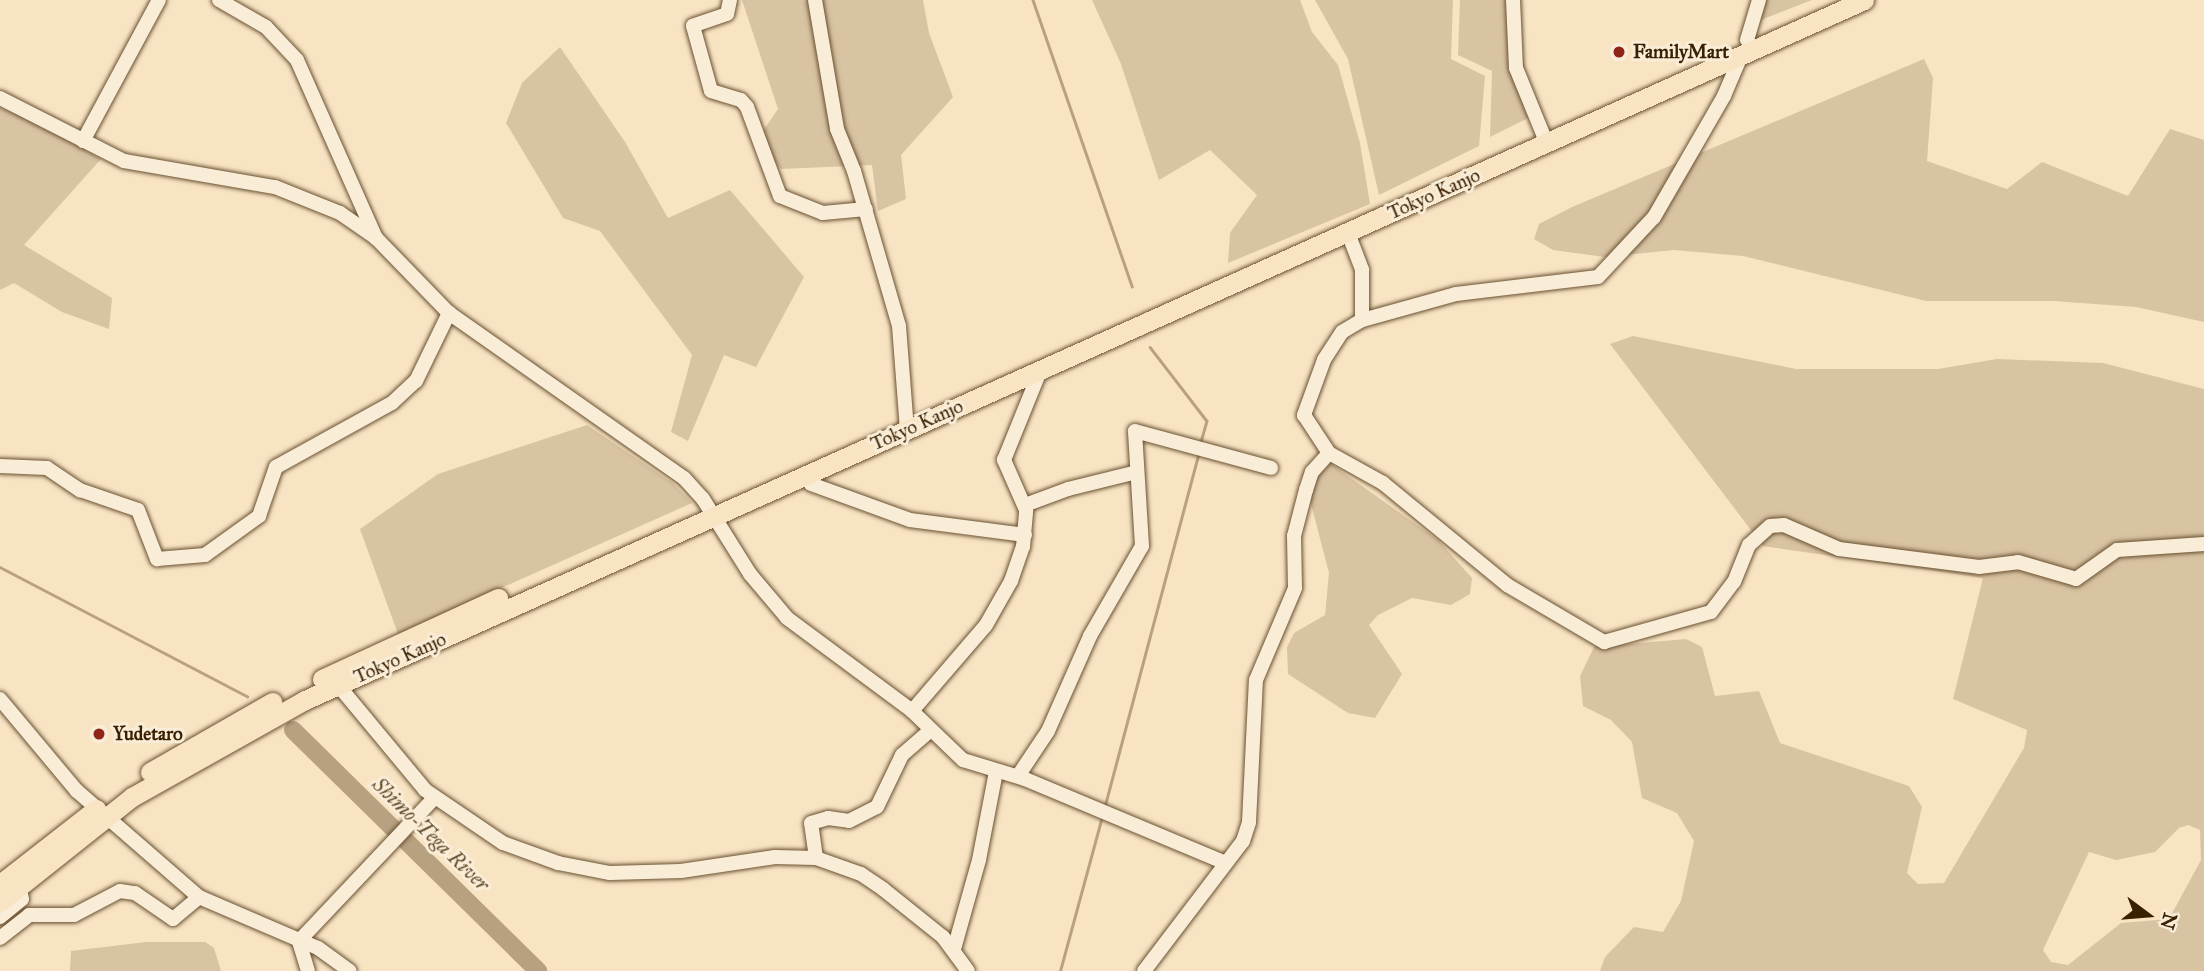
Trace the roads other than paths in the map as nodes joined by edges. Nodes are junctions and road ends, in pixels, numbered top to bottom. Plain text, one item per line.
1 (159, 0) edge
2 (219, 0) edge
3 (730, 0) edge
4 (815, 0) edge
5 (1513, 0) edge
6 (1759, 0) edge
7 (1838, 0) edge
8 (1864, 0) edge
9 (1744, 48) junction
10 (0, 98) edge
11 (1544, 138) junction
12 (83, 141) junction
13 (866, 209) junction
14 (1348, 233) junction
15 (376, 238) junction
16 (449, 313) junction
17 (1362, 320) junction
18 (1041, 369) junction
19 (906, 423) junction
20 (1329, 453) junction
21 (0, 466) edge
22 (1271, 468) dead end
23 (1136, 472) junction
24 (804, 475) junction
25 (1025, 505) junction
26 (710, 510) junction
27 (1025, 535) junction
28 (2204, 544) edge
29 (334, 680) junction
30 (0, 699) edge
31 (912, 711) junction
32 (931, 730) junction
33 (996, 772) junction
34 (1018, 776) junction
35 (434, 798) junction
36 (101, 813) junction
37 (816, 858) junction
38 (1223, 862) junction
39 (10, 885) edge
40 (199, 897) junction
41 (0, 902) edge
42 (0, 917) edge
43 (0, 938) edge
44 (299, 941) junction
45 (954, 949) junction
46 (308, 971) edge
47 (350, 971) edge
48 (968, 971) edge
49 (1144, 971) edge

1 - 12 street
2 - 15 street
3 - 13 street
4 - 13 street
5 - 11 street
6 - 9 street
7 - 9 highway, Tokyo Kanjo
8 - 9 highway, Tokyo Kanjo
9 - 11 highway, Tokyo Kanjo
9 - 17 street
10 - 12 street
11 - 14 highway, Tokyo Kanjo
11 - 19 highway, Tokyo Kanjo
12 - 15 street
13 - 19 street
14 - 17 street
14 - 18 highway, Tokyo Kanjo
15 - 16 street
16 - 21 street
16 - 26 street
17 - 20 street
18 - 19 highway, Tokyo Kanjo
18 - 25 street
19 - 24 highway, Tokyo Kanjo
19 - 26 highway, Tokyo Kanjo
20 - 28 street
20 - 38 street
22 - 23 street
23 - 25 street
23 - 34 street
24 - 26 highway, Tokyo Kanjo
24 - 27 street
25 - 27 street
26 - 29 highway, Tokyo Kanjo
26 - 31 street
27 - 31 street
29 - 35 street
29 - 36 highway, Tokyo Kanjo
30 - 36 street
31 - 32 street
32 - 33 street
32 - 37 street
33 - 34 street
33 - 45 street
34 - 38 street
35 - 37 street
35 - 44 street
36 - 39 highway, Tokyo Kanjo
36 - 40 street
37 - 45 street
38 - 49 street
39 - 41 highway, Tokyo Kanjo
39 - 42 street
40 - 43 street
40 - 44 street
44 - 46 street
44 - 47 street
45 - 48 street

